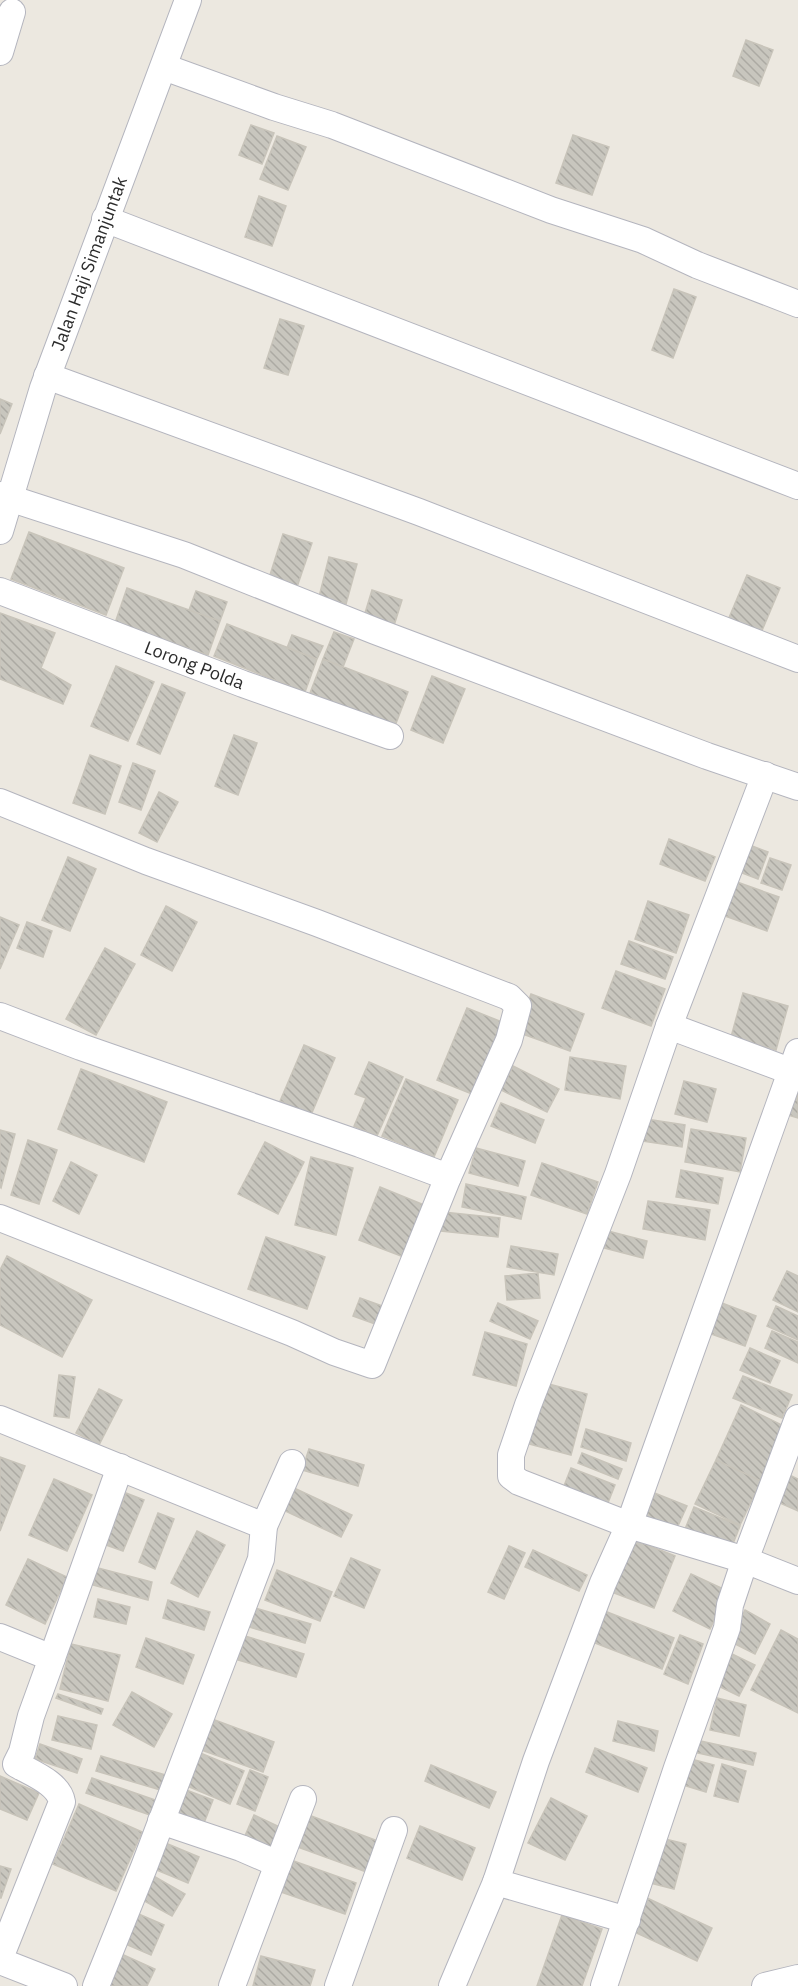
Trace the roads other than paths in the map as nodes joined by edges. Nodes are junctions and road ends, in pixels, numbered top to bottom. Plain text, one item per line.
1 (188, 0) edge
2 (12, 12) dead end
3 (0, 52) edge
4 (164, 67) junction
5 (105, 219) junction
6 (798, 304) edge
7 (47, 375) junction
8 (798, 486) edge
9 (5, 497) edge
10 (0, 531) edge
11 (0, 591) edge
12 (798, 659) edge
13 (390, 736) dead end
14 (765, 775) junction
15 (798, 787) edge
16 (0, 802) edge
17 (0, 1016) edge
18 (669, 1026) junction
19 (796, 1066) edge
20 (448, 1177) junction
21 (0, 1218) edge
22 (798, 1418) edge
23 (0, 1419) edge
24 (292, 1463) dead end
25 (120, 1467) junction
26 (629, 1525) junction
27 (264, 1526) junction
28 (745, 1560) junction
29 (798, 1581) edge
30 (0, 1637) edge
31 (52, 1658) junction
32 (8, 1761) edge
33 (303, 1798) dead end
34 (161, 1821) junction
35 (394, 1830) dead end
36 (278, 1864) junction
37 (496, 1882) junction
38 (627, 1920) junction
39 (0, 1959) edge
40 (798, 1978) edge
41 (64, 1986) edge
42 (96, 1986) edge
43 (232, 1986) edge
44 (338, 1986) edge
45 (452, 1986) edge
46 (604, 1986) edge
47 (765, 1986) edge

1 - 4 street, Jalan Haji Simanjuntak
2 - 3 street
4 - 5 street, Jalan Haji Simanjuntak
4 - 6 street
5 - 7 street, Jalan Haji Simanjuntak
5 - 8 street
7 - 9 street, Jalan Haji Simanjuntak
7 - 12 street
9 - 10 street, Jalan Haji Simanjuntak
9 - 14 street
11 - 13 street, Lorong Polda
14 - 15 street
14 - 18 street
16 - 20 street
17 - 20 street
18 - 19 street
18 - 26 street
19 - 26 street
20 - 21 street
22 - 28 street
23 - 25 street
24 - 27 street
25 - 27 street
25 - 31 street
26 - 28 street
26 - 37 street
27 - 34 street
28 - 29 street
28 - 38 street
30 - 31 street
31 - 32 street
32 - 39 street
33 - 36 street
34 - 36 street
34 - 42 street
35 - 44 street
36 - 43 street
37 - 38 street
37 - 45 street
38 - 46 street
39 - 41 street
40 - 47 street

